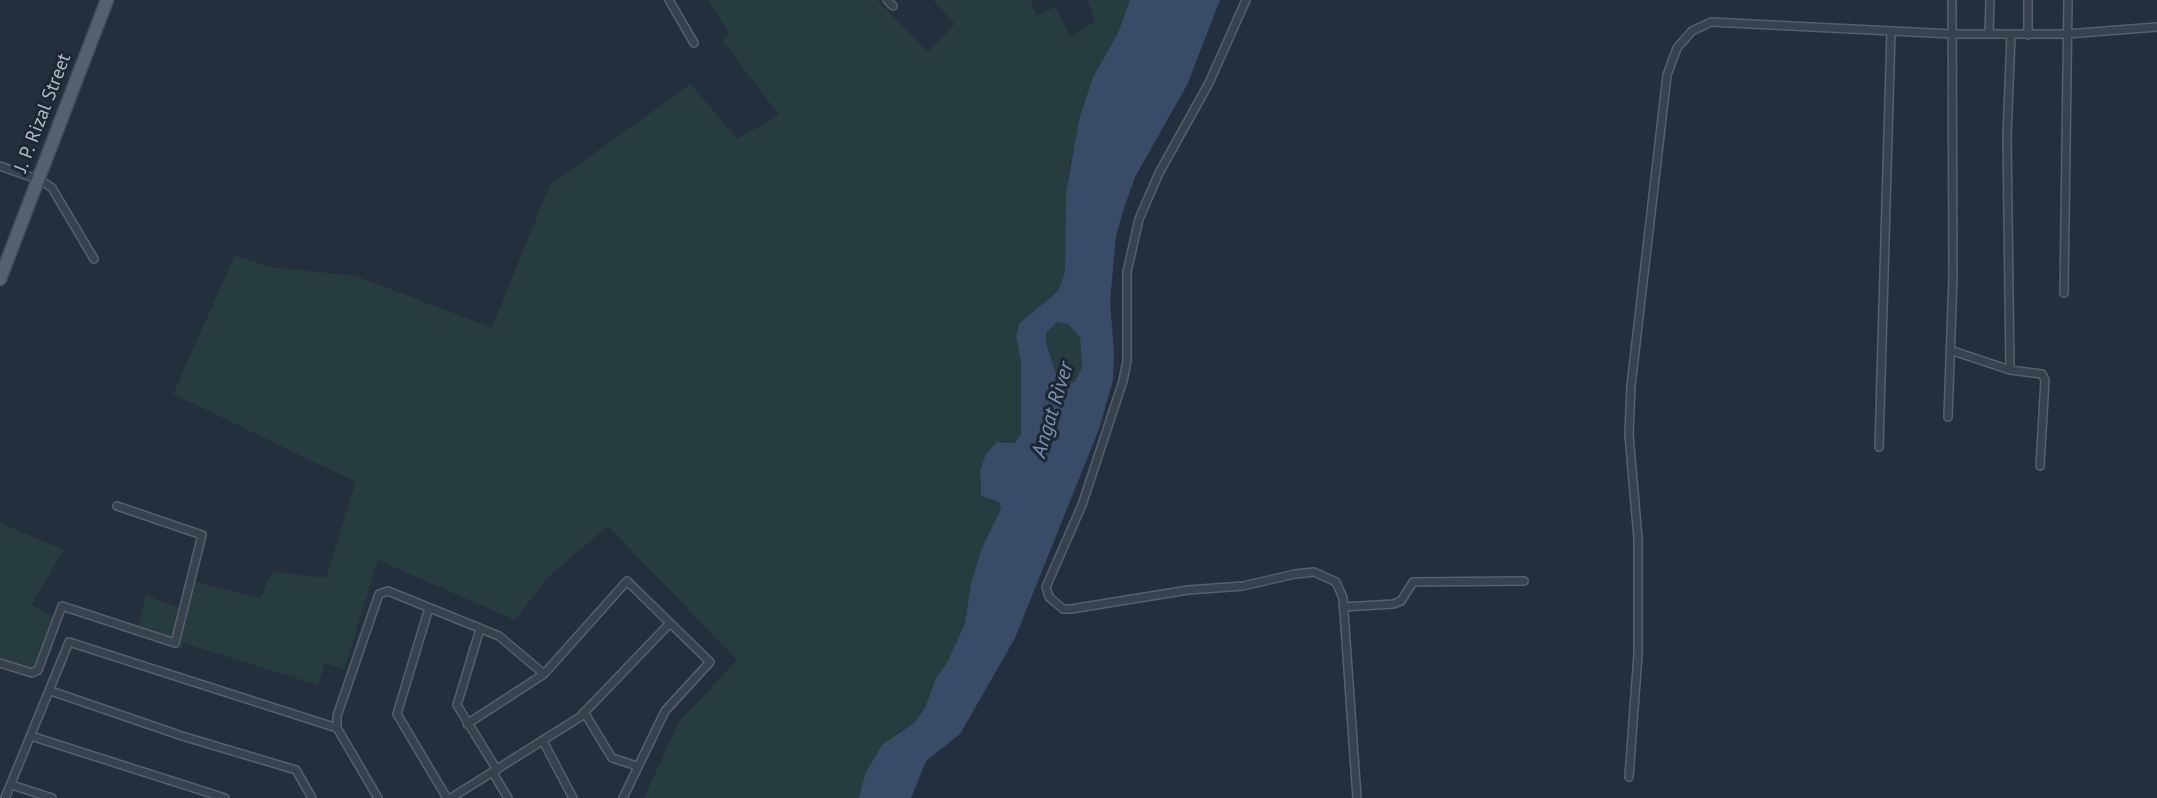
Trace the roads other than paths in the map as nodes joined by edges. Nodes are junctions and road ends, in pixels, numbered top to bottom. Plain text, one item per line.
1 (107, 0) edge
2 (669, 0) edge
3 (1246, 0) edge
4 (1952, 0) edge
5 (1990, 0) edge
6 (2028, 0) edge
7 (2068, 0) edge
8 (2157, 27) edge
9 (1891, 31) junction
10 (1952, 34) junction
11 (1989, 34) junction
12 (2067, 34) junction
13 (2011, 35) junction
14 (2028, 35) junction
15 (694, 43) dead end
16 (0, 166) edge
17 (40, 181) junction
18 (94, 258) dead end
19 (0, 279) edge
20 (2064, 293) dead end
21 (1950, 350) junction
22 (2010, 370) junction
23 (1948, 417) dead end
24 (1879, 447) dead end
25 (2040, 466) dead end
26 (117, 506) dead end
27 (1524, 581) dead end
28 (1343, 607) junction
29 (429, 608) junction
30 (670, 623) junction
31 (480, 629) junction
32 (0, 663) edge
33 (544, 674) junction
34 (51, 691) junction
35 (584, 712) junction
36 (467, 724) junction
37 (337, 728) junction
38 (31, 736) junction
39 (543, 741) junction
40 (637, 766) junction
41 (495, 771) junction
42 (1629, 777) dead end
43 (12, 785) junction
44 (5, 798) edge
45 (52, 798) edge
46 (225, 798) edge
47 (312, 798) edge
48 (378, 798) edge
49 (449, 798) edge
50 (508, 798) edge
51 (573, 798) edge
52 (622, 798) edge
53 (1357, 798) edge

1 - 17 main road, J. P. Rizal Street
2 - 15 street
3 - 28 street
4 - 10 street
5 - 11 street
6 - 14 street
7 - 12 street
8 - 12 street
9 - 10 street
9 - 24 street
9 - 42 street
10 - 11 street
10 - 21 street
11 - 13 street
12 - 14 street
12 - 20 street
13 - 14 street
13 - 22 street
16 - 17 street
17 - 18 street
17 - 19 main road, J. P. Rizal Street
21 - 22 street
21 - 23 street
22 - 25 street
26 - 32 street
27 - 28 street
28 - 53 street
29 - 31 street
29 - 37 street
29 - 49 street
30 - 33 street
30 - 35 street
30 - 40 street
31 - 33 street
31 - 36 street
33 - 36 street
34 - 37 street
34 - 38 street
34 - 47 street
35 - 39 street
35 - 40 street
36 - 41 street
37 - 48 street
38 - 43 street
38 - 46 street
39 - 41 street
39 - 51 street
40 - 52 street
41 - 49 street
41 - 50 street
43 - 44 street
43 - 45 street

